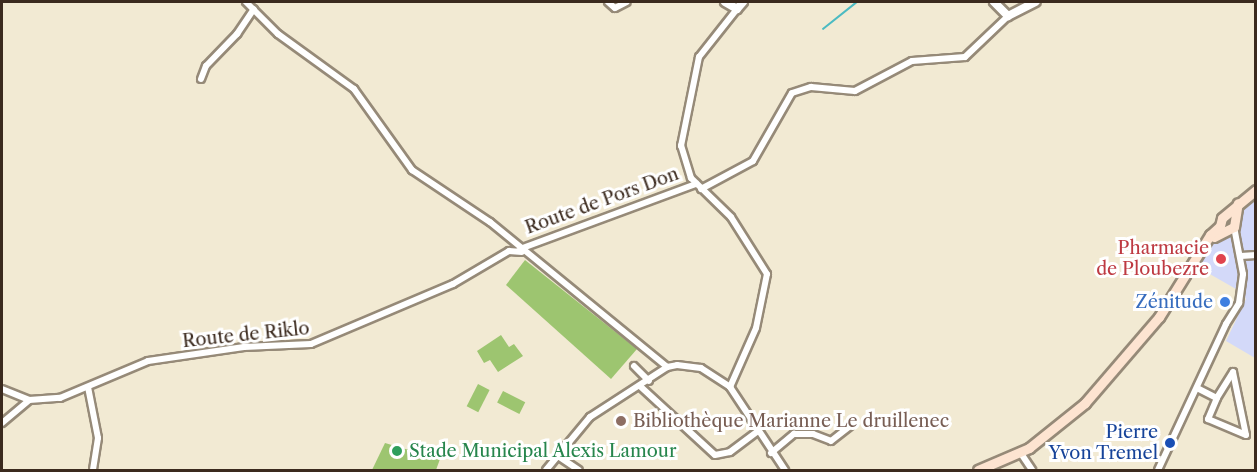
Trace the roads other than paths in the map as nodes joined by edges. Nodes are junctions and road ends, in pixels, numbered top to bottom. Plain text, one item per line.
1 (246, 2) edge
2 (608, 2) edge
3 (627, 2) edge
4 (725, 2) edge
5 (743, 2) edge
6 (994, 2) edge
7 (1036, 2) edge
8 (254, 9) junction
9 (737, 9) junction
10 (1008, 16) junction
11 (201, 79) dead end
12 (698, 186) junction
13 (1256, 190) edge
14 (1228, 225) junction
15 (520, 249) junction
16 (526, 253) junction
17 (1256, 255) edge
18 (1241, 256) junction
19 (634, 366) dead end
20 (667, 368) junction
21 (649, 381) junction
22 (88, 387) junction
23 (641, 387) junction
24 (730, 387) junction
25 (1197, 388) junction
26 (2, 389) edge
27 (1217, 398) junction
28 (29, 400) junction
29 (2, 423) edge
30 (850, 426) dead end
31 (757, 432) junction
32 (1020, 452) junction
33 (771, 453) junction
34 (558, 456) junction
35 (93, 471) edge
36 (546, 471) edge
37 (579, 471) edge
38 (785, 471) edge
39 (978, 471) edge
40 (1032, 471) edge
41 (1158, 471) edge

1 - 8 street
2 - 3 street
4 - 9 street
5 - 9 street
6 - 10 street
7 - 10 street, Route de Pors Don
8 - 11 street
8 - 15 street
9 - 12 street
10 - 12 street, Route de Pors Don
12 - 15 street, Route de Pors Don
12 - 24 street
13 - 14 main road
14 - 18 street
14 - 32 main road
15 - 16 street
16 - 20 street
16 - 22 street, Route de Riklo
17 - 18 street
18 - 25 street
19 - 21 street
20 - 21 street
20 - 24 street
21 - 23 street
22 - 28 street, Route de Riklo
22 - 35 street
23 - 31 street
23 - 34 street
24 - 31 street
25 - 27 street
25 - 41 street
26 - 28 street
27 - 27 street
28 - 29 street
30 - 33 street
31 - 33 street
32 - 39 main road
32 - 40 street
33 - 38 street
34 - 36 street
34 - 37 street

